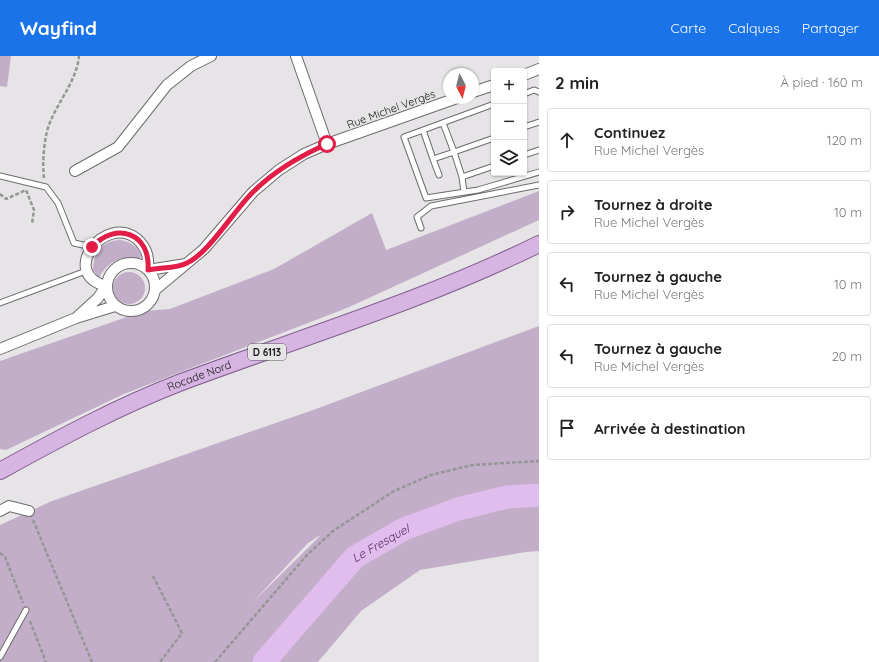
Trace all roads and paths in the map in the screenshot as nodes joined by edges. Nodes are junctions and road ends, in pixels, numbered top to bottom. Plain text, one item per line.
1 (79, 56) edge
2 (211, 56) edge
3 (296, 56) edge
4 (539, 68) edge
5 (527, 74) edge
6 (491, 86) edge
7 (479, 90) edge
8 (539, 92) edge
9 (527, 93) edge
10 (443, 103) edge
11 (491, 105) edge
12 (539, 122) edge
13 (443, 123) junction
14 (527, 126) edge
15 (423, 130) junction
16 (491, 139) edge
17 (327, 144) junction
18 (539, 150) edge
19 (454, 152) junction
20 (527, 154) edge
21 (434, 159) junction
22 (491, 167) edge
23 (75, 171) dead end
24 (539, 172) edge
25 (439, 175) dead end
26 (0, 176) edge
27 (462, 177) junction
28 (539, 185) edge
29 (46, 187) junction
30 (464, 192) junction
31 (0, 194) edge
32 (32, 224) dead end
33 (421, 228) dead end
34 (539, 244) edge
35 (92, 247) junction
36 (188, 263) junction
37 (148, 270) junction
38 (86, 271) junction
39 (106, 286) junction
40 (155, 290) junction
41 (0, 303) edge
42 (115, 306) junction
43 (76, 318) junction
44 (0, 349) edge
45 (539, 461) edge
46 (0, 471) edge
47 (28, 510) joint
48 (0, 511) edge
49 (153, 576) dead end
50 (26, 610) dead end
51 (0, 657) edge
52 (92, 662) edge
53 (160, 662) edge
54 (215, 662) edge

1 - 29 path
2 - 23 street
3 - 17 street
4 - 5 street
6 - 7 street
8 - 9 lane
10 - 17 street, Rue Michel Vergès
11 - 13 lane
12 - 14 lane
13 - 15 lane
13 - 19 lane
15 - 21 lane
15 - 30 lane
16 - 19 lane
17 - 36 street, Rue Michel Vergès
18 - 20 lane
19 - 21 lane
19 - 27 lane
21 - 25 lane
22 - 27 lane
24 - 30 lane
26 - 29 lane
27 - 30 lane
28 - 33 lane
29 - 35 lane
31 - 32 path
34 - 46 main road, Rocade Nord / D 6113
35 - 37 street
35 - 38 street
36 - 37 street, Rue Michel Vergès
36 - 40 street, Rue Michel Vergès
37 - 39 street
37 - 40 street
38 - 39 street
38 - 41 lane
39 - 42 street
39 - 43 street
40 - 42 street
42 - 43 street
43 - 44 street
45 - 54 path
47 - 48 street
47 - 52 path
49 - 53 path
50 - 51 lane

